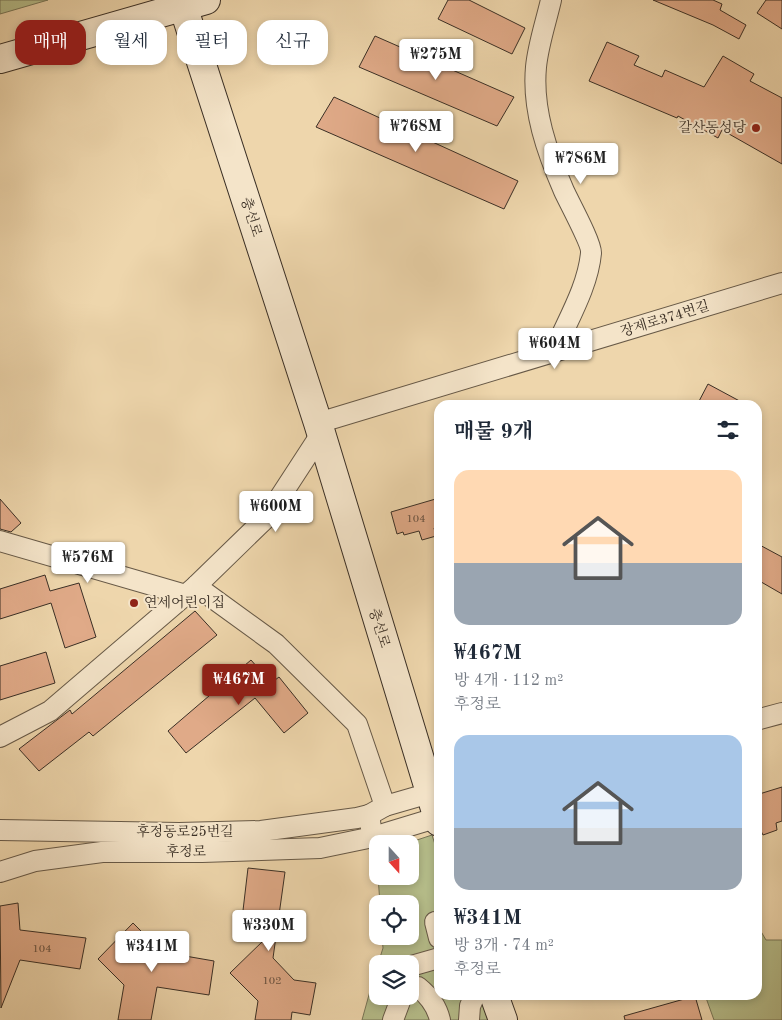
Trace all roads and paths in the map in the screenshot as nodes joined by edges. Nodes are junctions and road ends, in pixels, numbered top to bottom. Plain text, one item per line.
1 (551, 0) edge
2 (191, 2) edge
3 (0, 59) edge
4 (782, 283) edge
5 (554, 352) junction
6 (320, 429) junction
7 (0, 541) edge
8 (191, 590) junction
9 (782, 713) edge
10 (762, 718) edge
11 (0, 737) edge
12 (434, 805) edge
13 (377, 811) junction
14 (434, 812) edge
15 (434, 813) edge
16 (0, 830) edge
17 (373, 835) edge
18 (378, 835) edge
19 (369, 838) edge
20 (0, 872) edge
21 (434, 959) edge
22 (419, 964) edge
23 (419, 988) edge
24 (434, 996) edge
25 (435, 1000) edge
26 (496, 1000) edge
27 (399, 1005) edge
28 (393, 1020) edge
29 (440, 1020) edge
30 (503, 1020) edge

1 - 5 street
2 - 3 street
2 - 6 street, 충선로
4 - 5 street, 장제로374번길
5 - 6 street, 장제로374번길
6 - 8 street
6 - 12 street, 충선로
7 - 8 street
8 - 11 street
8 - 13 street
9 - 10 street
13 - 14 street
13 - 16 street, 후정동로25번길
13 - 17 street
15 - 18 street, 후정로
19 - 20 street, 후정로
21 - 22 street
23 - 24 street
25 - 29 street
26 - 30 street
27 - 28 street

